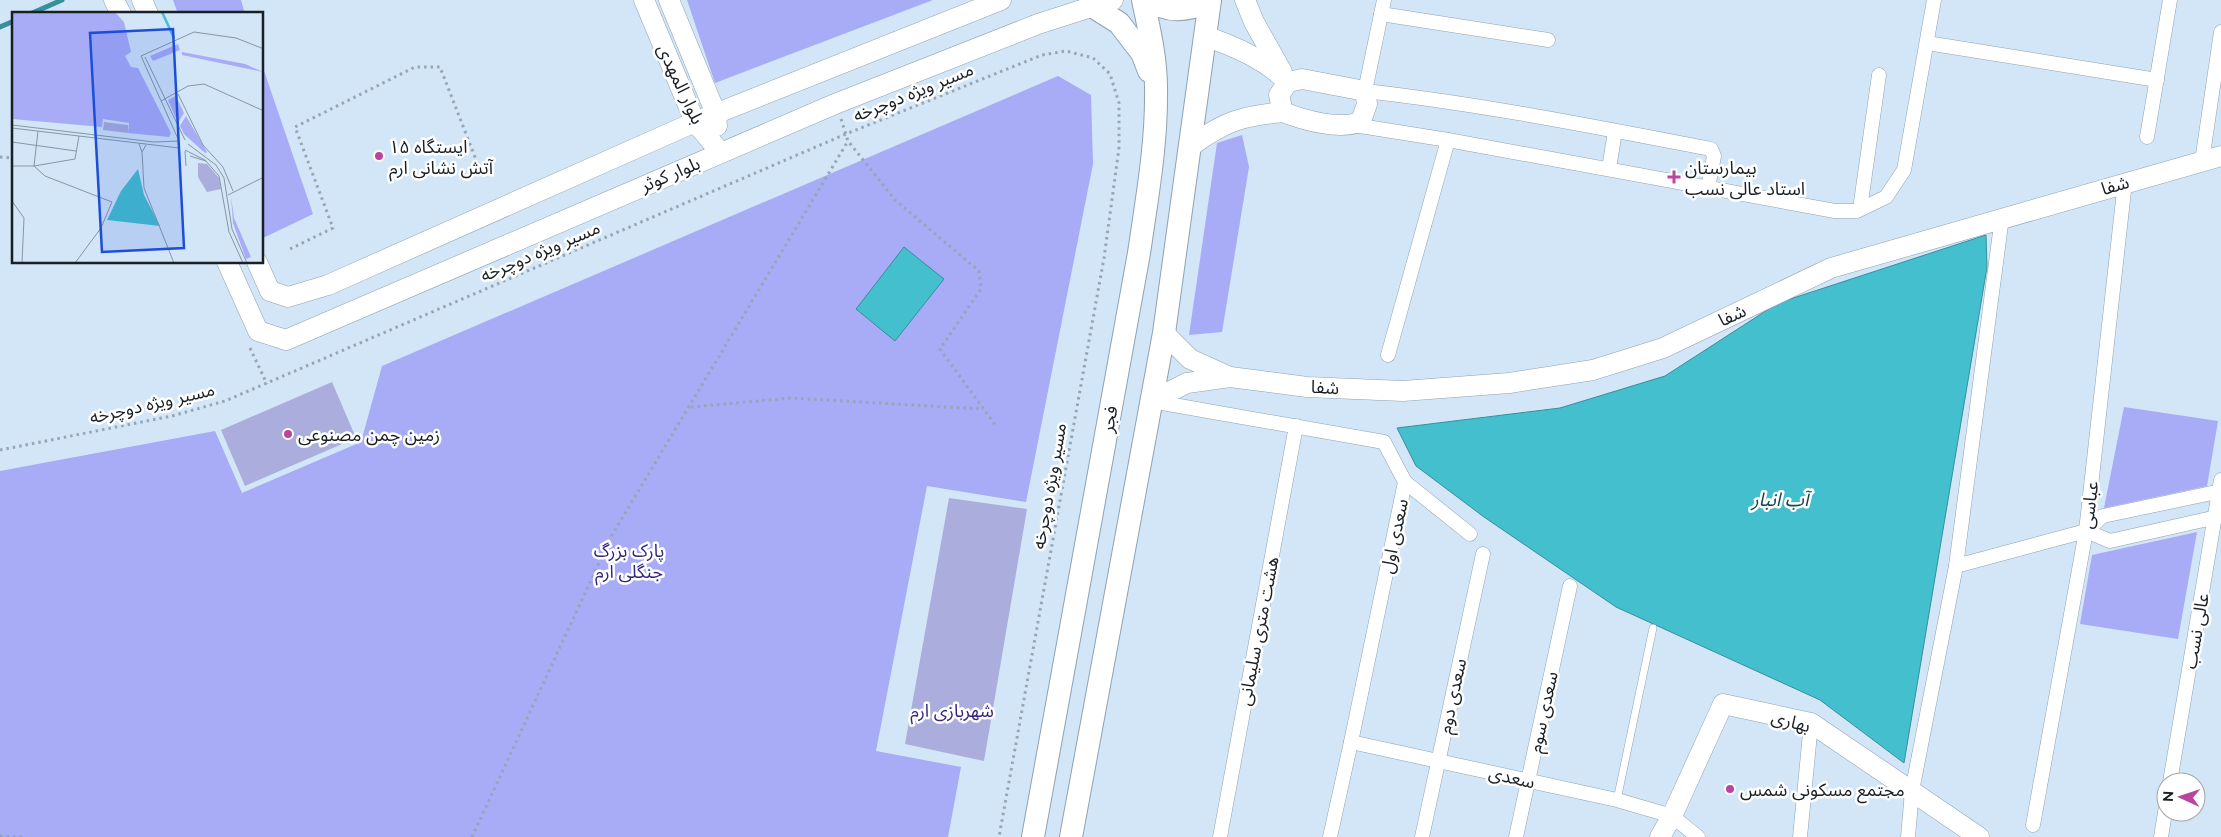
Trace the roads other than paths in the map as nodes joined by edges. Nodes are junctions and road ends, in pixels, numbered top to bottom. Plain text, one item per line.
1 (114, 0) edge
2 (142, 0) edge
3 (644, 0) edge
4 (669, 0) edge
5 (1113, 0) edge
6 (1143, 0) edge
7 (1149, 0) edge
8 (1210, 0) edge
9 (1245, 0) edge
10 (1934, 0) edge
11 (2170, 0) edge
12 (993, 1) edge
13 (1092, 6) junction
14 (1382, 7) edge
15 (120, 12) edge
16 (147, 12) edge
17 (2221, 32) edge
18 (1205, 36) junction
19 (1548, 40) dead end
20 (1927, 43) junction
21 (1879, 74) dead end
22 (2157, 80) junction
23 (1288, 82) junction
24 (1156, 88) junction
25 (1365, 91) junction
26 (1283, 112) junction
27 (716, 114) junction
28 (695, 122) junction
29 (1354, 125) junction
30 (1615, 131) junction
31 (2147, 137) dead end
32 (1448, 140) junction
33 (1191, 146) junction
34 (721, 153) junction
35 (2221, 156) edge
36 (2202, 161) junction
37 (1609, 170) junction
38 (2125, 182) junction
39 (1708, 188) junction
40 (1860, 209) junction
41 (2002, 217) junction
42 (228, 264) edge
43 (258, 264) edge
44 (270, 291) junction
45 (246, 305) junction
46 (1164, 333) junction
47 (1388, 355) dead end
48 (1230, 377) junction
49 (1150, 401) junction
50 (1296, 426) junction
51 (1405, 482) junction
52 (2220, 488) edge
53 (2218, 516) edge
54 (2086, 531) junction
55 (1470, 534) dead end
56 (1483, 554) dead end
57 (1956, 566) junction
58 (1570, 586) dead end
59 (1653, 628) dead end
60 (1811, 723) junction
61 (1351, 742) junction
62 (1438, 760) junction
63 (2172, 772) edge
64 (1528, 781) junction
65 (1912, 791) junction
66 (1616, 800) junction
67 (1672, 816) junction
68 (2163, 822) edge
69 (2033, 825) dead end
70 (1974, 835) edge
71 (1033, 837) edge
72 (1071, 837) edge
73 (1220, 837) edge
74 (1330, 837) edge
75 (1422, 837) edge
76 (1516, 837) edge
77 (1660, 837) edge
78 (1698, 837) edge
79 (1800, 837) edge
80 (1908, 837) edge
81 (2161, 837) edge

1 - 15 main road
2 - 16 main road
3 - 28 main road, بلوار المهدی
4 - 27 main road, بلوار المهدی
5 - 13 main road, بلوار کوثر
6 - 24 main road, فجر
7 - 8 main road
8 - 18 main road
9 - 23 main road
10 - 20 street
11 - 22 street
12 - 27 main road, بلوار کوثر
13 - 24 main road
13 - 34 main road, بلوار کوثر
14 - 19 street
14 - 25 street
17 - 36 street
18 - 23 main road
18 - 33 main road
20 - 22 street
20 - 40 street
21 - 40 street
22 - 31 street
23 - 25 main road
23 - 26 main road
24 - 71 main road, فجر
25 - 29 main road
25 - 30 street
26 - 29 main road
26 - 33 main road
27 - 28 main road, بلوار کوثر
27 - 34 main road, بلوار المهدی
28 - 34 main road, بلوار المهدی
28 - 44 main road, بلوار کوثر
29 - 32 street
30 - 37 street
30 - 39 street
32 - 37 street
32 - 47 street
33 - 46 main road
34 - 45 main road, بلوار کوثر
35 - 36 main road, شفا
36 - 38 main road, شفا
37 - 39 street
38 - 41 main road, شفا
38 - 54 street, عباسی
39 - 40 street
41 - 48 main road, شفا
41 - 57 street
42 - 45 main road, بلوار کوثر
43 - 44 main road
44 - 45 main road
46 - 48 main road
46 - 49 main road
48 - 49 main road
49 - 50 street, سعدی اول
49 - 72 main road
50 - 51 street, سعدی اول
50 - 73 street, هشت متری سلیمانی
51 - 55 street
51 - 61 street, سعدی اول
52 - 53 street, عالی نسب
52 - 54 street
53 - 54 street
53 - 63 street, عالی نسب
54 - 57 street
54 - 69 street, عباسی
56 - 62 street, سعدی دوم
57 - 65 street
58 - 64 street, سعدی سوم
59 - 66 lane
60 - 65 main road, بهاری
60 - 67 main road, بهاری
60 - 79 street
61 - 62 street, سعدی
61 - 74 street, سعدی اول
62 - 64 street, سعدی
62 - 75 street, سعدی دوم
64 - 66 street, سعدی
64 - 76 street, سعدی سوم
65 - 70 main road, بهاری
65 - 80 street
66 - 67 street, سعدی
67 - 77 main road
67 - 78 street
68 - 81 street

